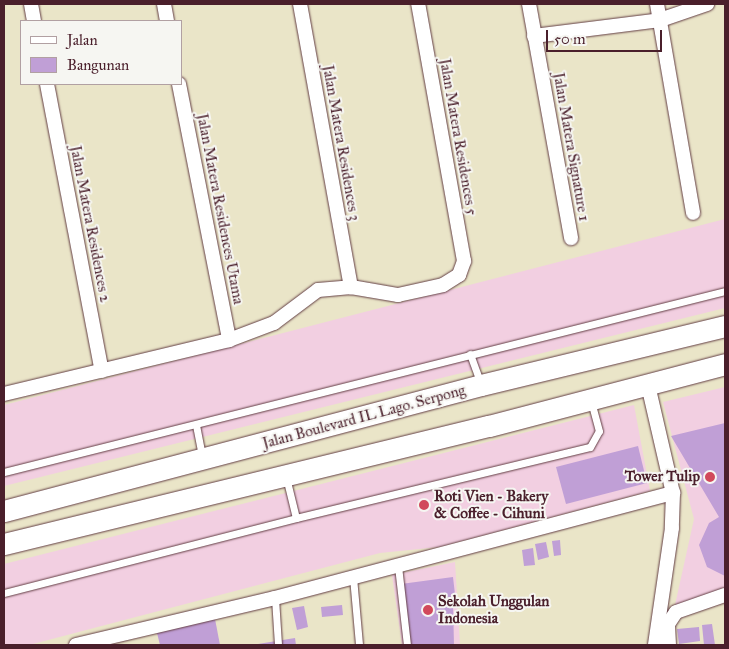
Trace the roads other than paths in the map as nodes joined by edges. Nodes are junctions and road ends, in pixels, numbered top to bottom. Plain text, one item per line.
1 (31, 4) edge
2 (164, 4) edge
3 (300, 4) edge
4 (418, 4) edge
5 (529, 4) edge
6 (657, 4) edge
7 (707, 4) edge
8 (34, 20) edge
9 (167, 20) edge
10 (660, 20) junction
11 (534, 36) junction
12 (46, 85) edge
13 (179, 85) edge
14 (694, 213) dead end
15 (571, 238) dead end
16 (351, 287) junction
17 (725, 290) edge
18 (725, 326) edge
19 (228, 340) junction
20 (470, 354) junction
21 (725, 364) edge
22 (102, 371) junction
23 (481, 385) junction
24 (648, 385) junction
25 (4, 394) edge
26 (591, 400) junction
27 (196, 425) junction
28 (204, 461) junction
29 (4, 472) edge
30 (285, 474) junction
31 (146, 476) junction
32 (673, 493) junction
33 (155, 507) junction
34 (4, 511) edge
35 (296, 518) junction
36 (4, 544) edge
37 (398, 566) junction
38 (353, 576) junction
39 (4, 593) edge
40 (725, 595) edge
41 (275, 598) junction
42 (360, 644) edge
43 (76, 645) edge
44 (278, 645) edge
45 (407, 645) edge
46 (656, 645) edge
47 (669, 645) edge

1 - 8 street
2 - 9 street
3 - 16 street, Jalan Matera Residences 3
4 - 16 street, Jalan Matera Residences 5
5 - 11 street, Jalan Matera Signature 1
6 - 10 street
7 - 10 street
10 - 11 street
10 - 14 street
11 - 15 street, Jalan Matera Signature 1
12 - 22 street, Jalan Matera Residences 2
13 - 19 street, Jalan Matera Residences Utama
16 - 19 street
17 - 20 lane
18 - 23 main road, Jalan Boulevard IL Lago. Serpong
19 - 22 street
20 - 23 lane
20 - 27 lane
21 - 24 main road
22 - 25 street
23 - 28 main road, Jalan Boulevard IL Lago. Serpong
24 - 26 main road
24 - 32 street
26 - 30 main road
26 - 35 lane
27 - 28 lane
27 - 29 lane
28 - 31 main road, Jalan Boulevard IL Lago. Serpong
30 - 33 main road
30 - 35 lane
31 - 33 main road
31 - 34 main road, Jalan Boulevard IL Lago. Serpong
32 - 37 street
32 - 46 street
33 - 36 main road
35 - 39 lane
37 - 38 street
37 - 45 lane
38 - 41 street
38 - 42 lane
40 - 47 street
41 - 43 street
41 - 44 lane

